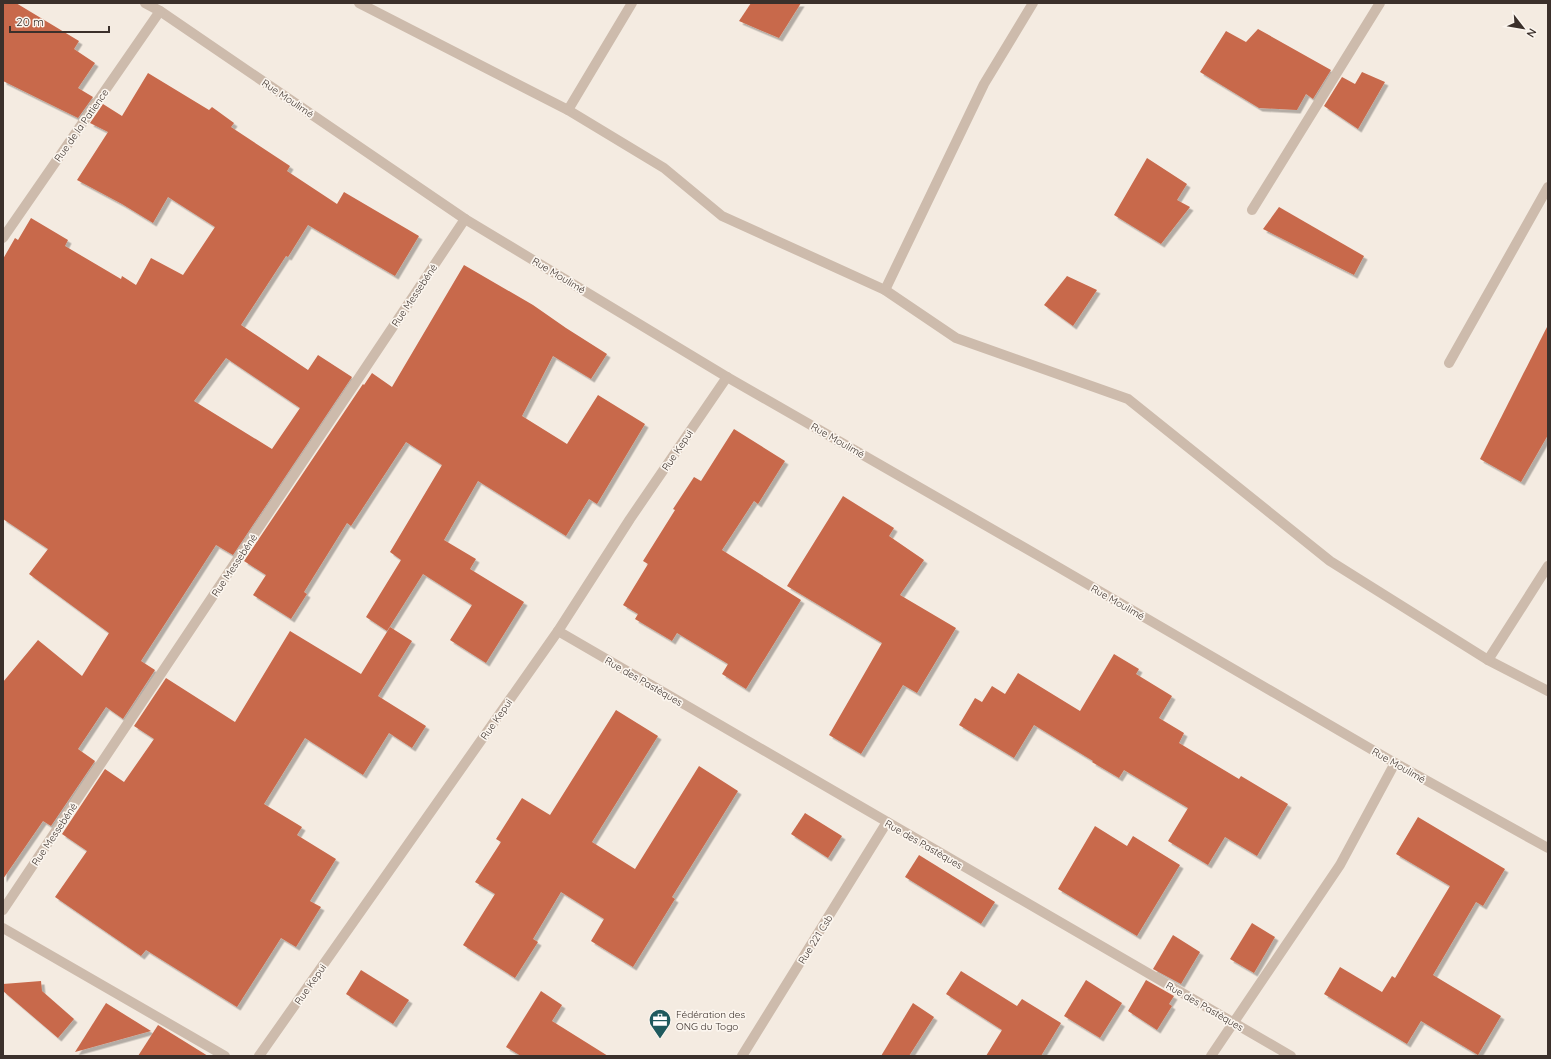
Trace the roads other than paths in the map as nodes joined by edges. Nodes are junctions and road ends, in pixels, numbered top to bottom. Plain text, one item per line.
1 (145, 3) edge
2 (358, 3) edge
3 (632, 3) edge
4 (1033, 3) edge
5 (1380, 3) edge
6 (160, 11) junction
7 (568, 110) junction
8 (1548, 187) edge
9 (1252, 210) dead end
10 (465, 219) junction
11 (3, 238) edge
12 (885, 290) junction
13 (1449, 363) dead end
14 (727, 377) junction
15 (1548, 566) edge
16 (558, 631) junction
17 (1488, 660) junction
18 (1548, 691) edge
19 (1395, 763) junction
20 (887, 822) junction
21 (1548, 848) edge
22 (3, 910) edge
23 (3, 928) edge
24 (1233, 1023) junction
25 (225, 1056) edge
26 (259, 1056) edge
27 (742, 1056) edge
28 (1211, 1056) edge
29 (1291, 1056) edge

1 - 6 street, Rue Moulimé
2 - 7 street
3 - 7 street
4 - 12 street
5 - 9 street
6 - 10 street, Rue Moulimé
6 - 11 street, Rue de la Patience
7 - 12 street
8 - 13 street
10 - 14 street, Rue Moulimé
10 - 22 street, Rue Messebéné
12 - 17 street
14 - 16 street, Rue Kepui
14 - 19 street, Rue Moulimé
15 - 17 street
16 - 20 street, Rue des Pastèques
16 - 26 street, Rue Kepui
17 - 18 street
19 - 21 street, Rue Moulimé
19 - 24 street
20 - 24 street, Rue des Pastèques
20 - 27 street, Rue 221 Csb
23 - 25 street
24 - 28 street
24 - 29 street, Rue des Pastèques

